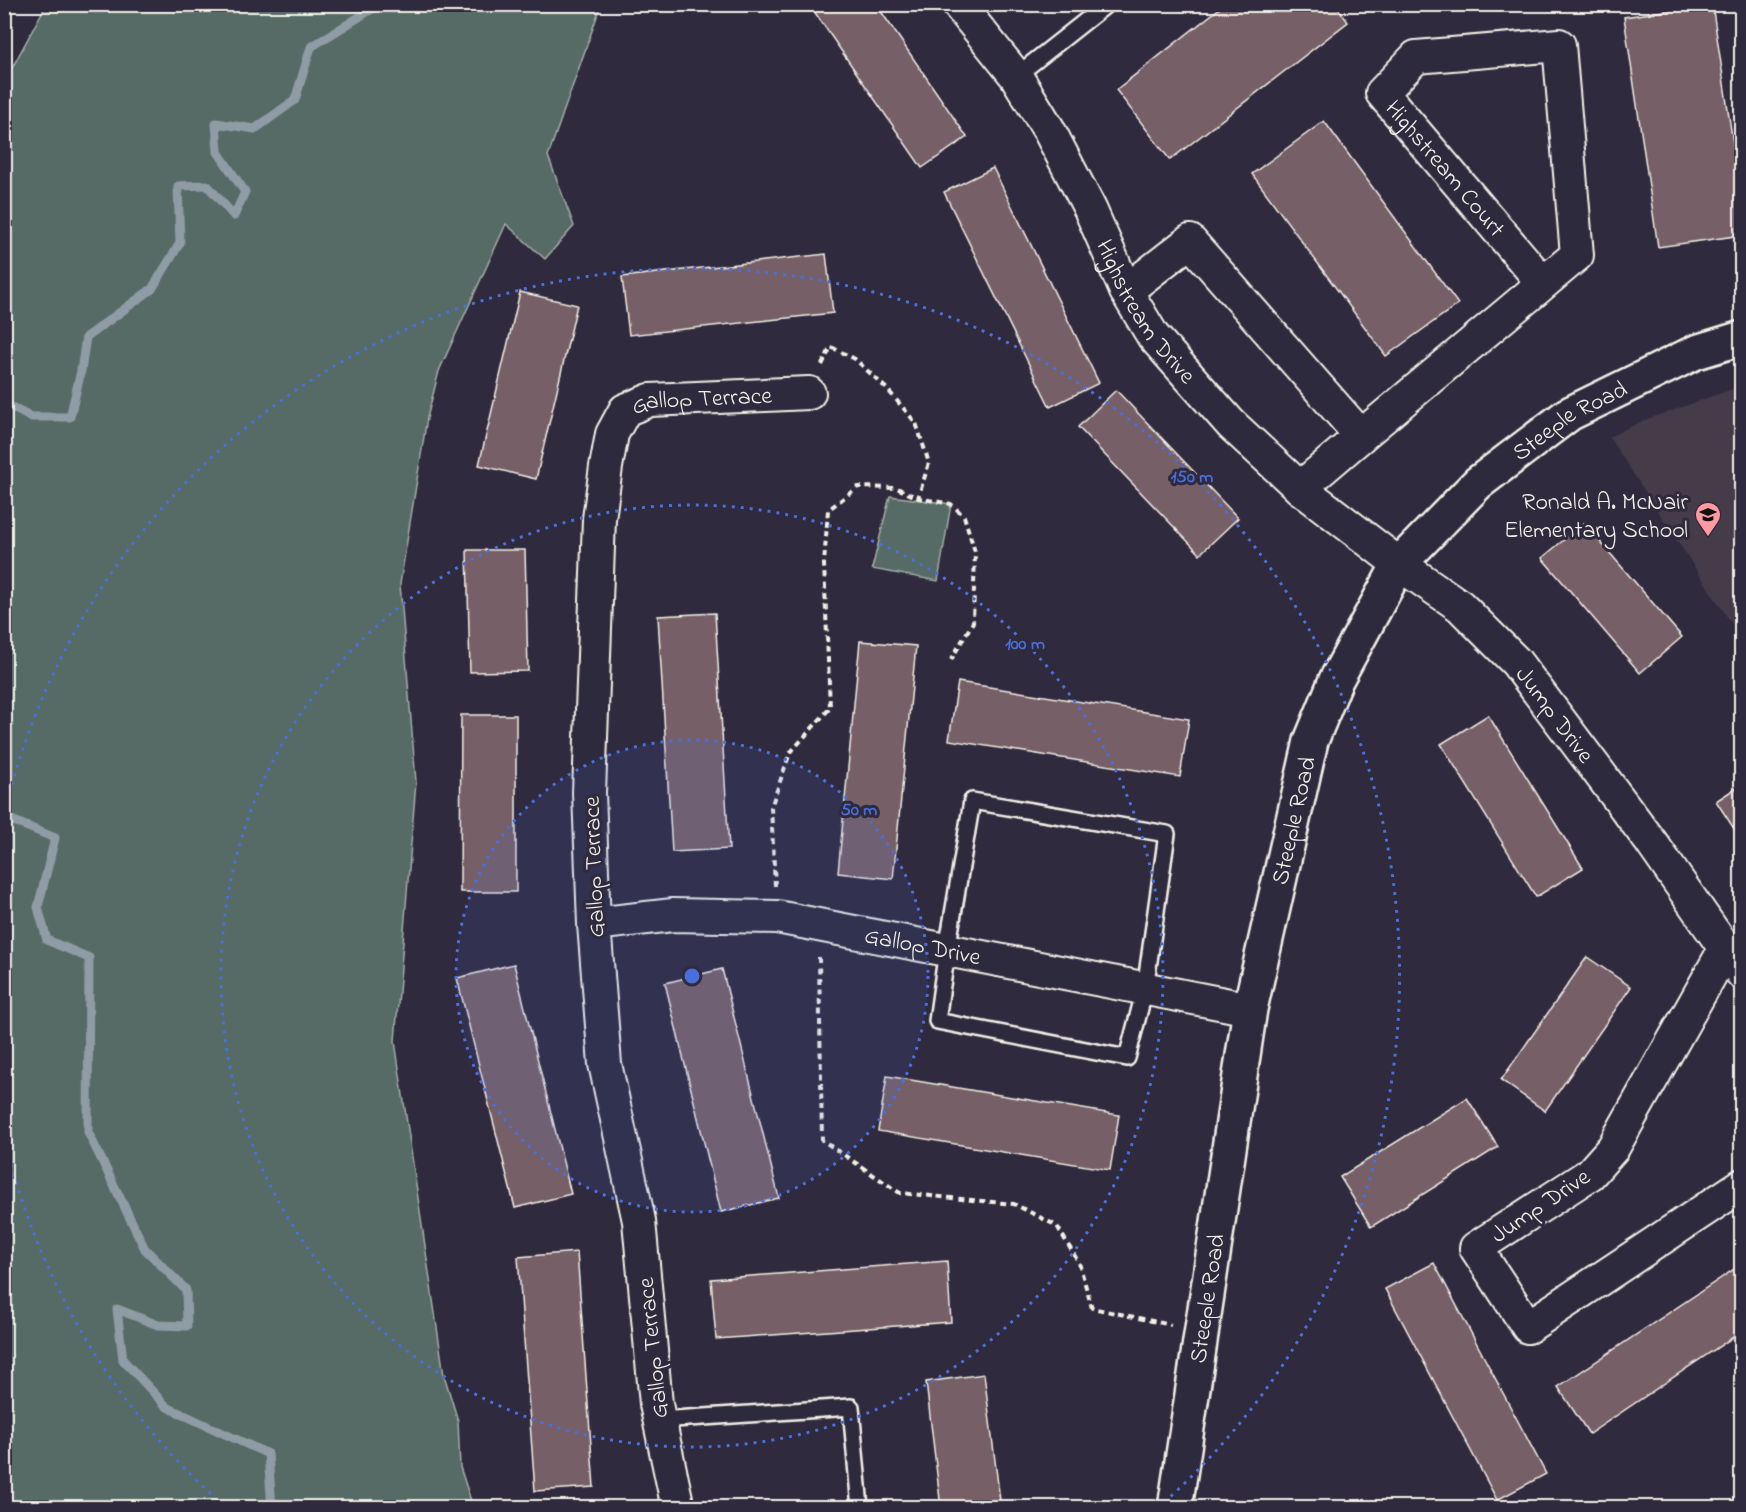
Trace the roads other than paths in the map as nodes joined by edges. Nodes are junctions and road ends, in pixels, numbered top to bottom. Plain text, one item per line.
1 (958, 4) edge
2 (1107, 4) edge
3 (1016, 76) junction
4 (1543, 283) junction
5 (1126, 291) junction
6 (1742, 338) edge
7 (809, 393) road end
8 (1361, 436) junction
9 (1300, 488) junction
10 (1399, 564) junction
11 (594, 924) junction
12 (947, 950) junction
13 (1733, 961) edge
14 (1145, 989) junction
15 (1250, 1009) junction
16 (1742, 1185) edge
17 (659, 1420) junction
18 (678, 1508) edge
19 (860, 1508) edge
20 (1175, 1508) edge

1 - 3 street, Highstream Drive
2 - 3 lane
3 - 5 street, Highstream Drive
4 - 4 street, Highstream Court
4 - 8 street, Highstream Court
5 - 8 street
5 - 9 street, Highstream Drive
6 - 10 street, Steeple Road
7 - 11 street, Gallop Terrace
8 - 9 street, Highstream Court
9 - 10 street, Highstream Drive
10 - 13 street, Jump Drive
10 - 15 street, Steeple Road
11 - 12 street, Gallop Drive
11 - 17 street, Gallop Terrace
12 - 14 street, Gallop Drive
12 - 14 lane
12 - 14 lane
13 - 16 street, Jump Drive
14 - 15 street, Gallop Drive
15 - 20 street, Steeple Road
17 - 18 street, Gallop Terrace
17 - 19 lane

